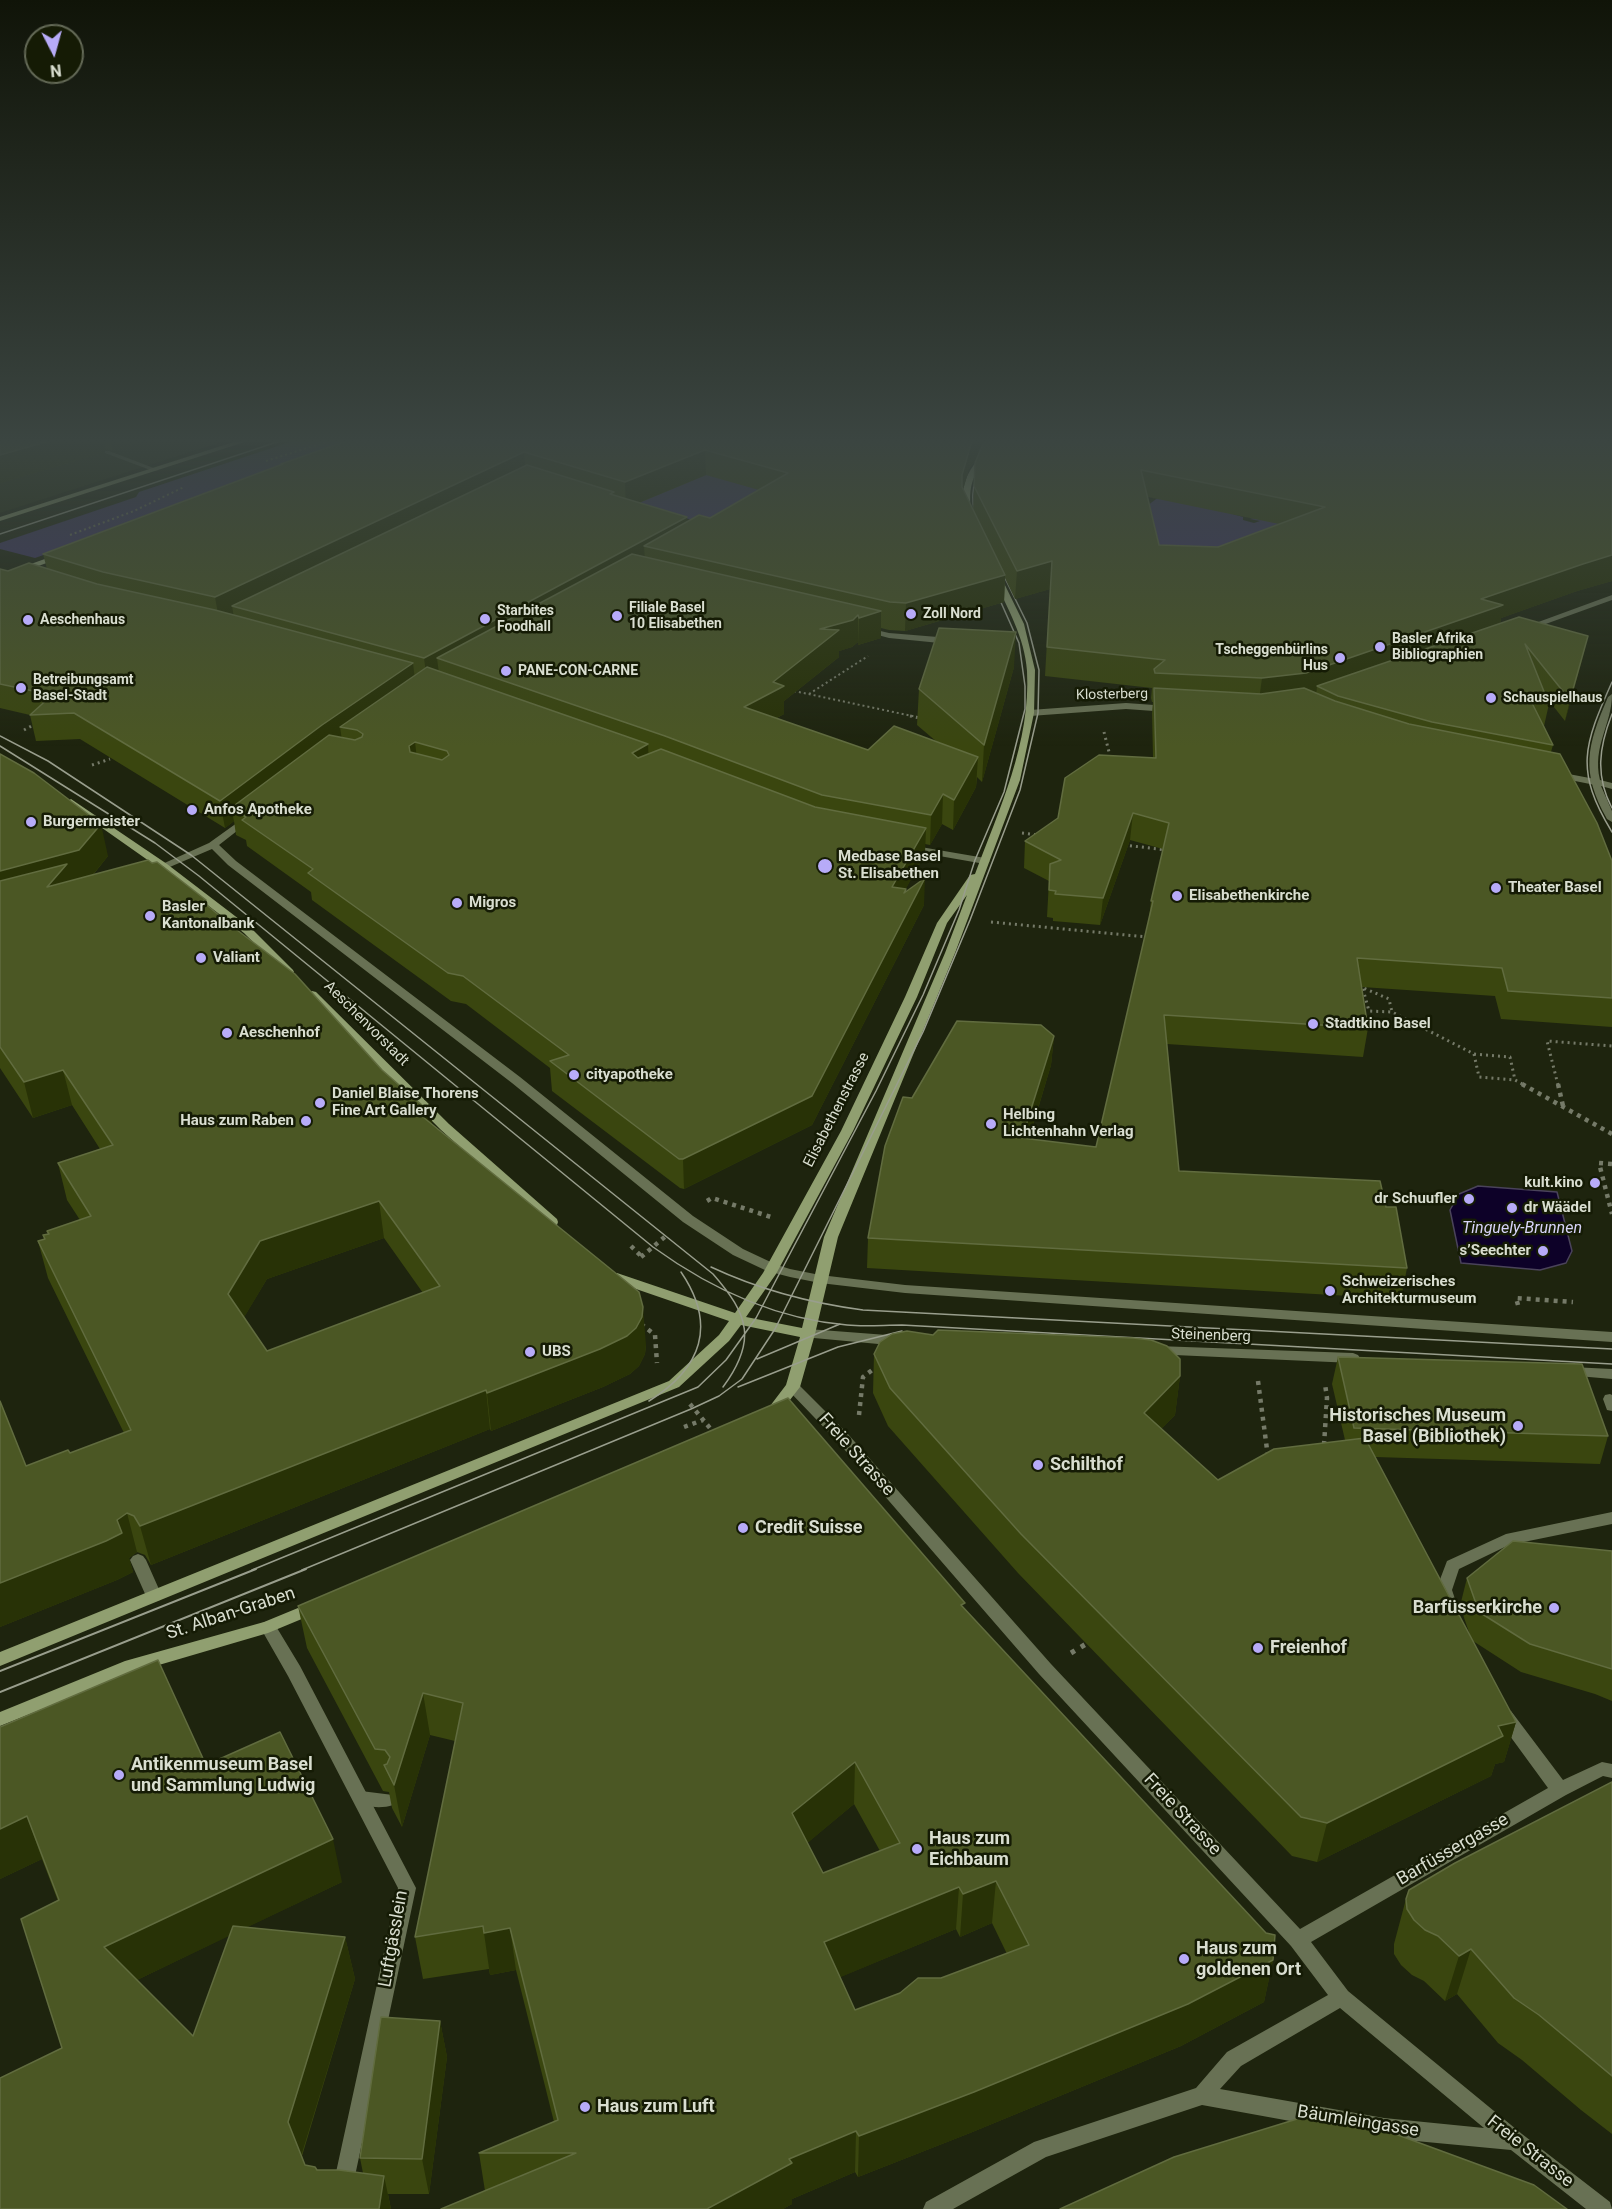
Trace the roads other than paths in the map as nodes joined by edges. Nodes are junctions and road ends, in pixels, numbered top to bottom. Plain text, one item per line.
1 (72, 552) edge
2 (994, 569) edge
3 (10, 574) junction
4 (0, 578) edge
5 (22, 578) edge
6 (1612, 597) edge
7 (855, 627) edge
8 (1519, 631) edge
9 (955, 641) edge
10 (1026, 642) junction
11 (1012, 643) edge
12 (1612, 697) edge
13 (1182, 710) edge
14 (1030, 713) junction
15 (1552, 774) edge
16 (1595, 782) junction
17 (1612, 786) edge
18 (60, 796) edge
19 (258, 811) edge
20 (1612, 819) edge
21 (213, 845) junction
22 (903, 847) edge
23 (985, 861) junction
24 (164, 866) junction
25 (144, 872) edge
26 (564, 1233) edge
27 (772, 1268) junction
28 (606, 1270) edge
29 (820, 1279) junction
30 (739, 1319) junction
31 (808, 1334) junction
32 (1612, 1337) edge
33 (913, 1341) edge
34 (1148, 1350) edge
35 (1367, 1359) edge
36 (1554, 1370) edge
37 (1612, 1374) edge
38 (793, 1387) junction
39 (757, 1420) edge
40 (1612, 1518) edge
41 (138, 1560) edge
42 (154, 1596) junction
43 (334, 1599) edge
44 (1454, 1620) edge
45 (268, 1627) junction
46 (0, 1659) edge
47 (1498, 1705) edge
48 (0, 1719) edge
49 (1612, 1771) edge
50 (1560, 1790) junction
51 (361, 1798) junction
52 (387, 1800) edge
53 (1298, 1940) junction
54 (1341, 1997) junction
55 (1202, 2094) junction
56 (1515, 2142) junction
57 (338, 2209) edge
58 (933, 2209) edge
59 (1603, 2209) edge

1 - 3 street
2 - 10 street, Elisabethenstrasse
3 - 4 street
3 - 5 street
6 - 8 street
7 - 9 street
10 - 11 street
10 - 14 street, Elisabethenstrasse
12 - 16 street
13 - 14 street, Klosterberg
14 - 23 street, Elisabethenstrasse
15 - 16 street
16 - 17 street
16 - 20 street
18 - 24 street, Aeschenvorstadt
19 - 21 street
21 - 24 street
21 - 27 street
22 - 23 street
23 - 27 street, Elisabethenstrasse
23 - 29 street, Elisabethenstrasse
24 - 25 street
24 - 26 street, Aeschenvorstadt
27 - 29 street, Steinenberg
27 - 30 street, Elisabethenstrasse
28 - 30 street
29 - 31 street, Elisabethenstrasse
29 - 32 street, Steinenberg
30 - 31 street
30 - 42 street, Elisabethenstrasse
31 - 33 street
31 - 38 street, Elisabethenstrasse
34 - 35 street, Steinenberg
36 - 37 street
38 - 39 street
38 - 53 street, Freie Strasse
40 - 44 street
41 - 42 street
42 - 46 street
43 - 45 street, St. Alban-Graben
45 - 48 street, St. Alban-Graben
45 - 51 street, Luftgässlein
47 - 50 street
49 - 50 street, Barfüssergasse
50 - 53 street, Barfüssergasse
51 - 52 street
51 - 57 street, Luftgässlein
53 - 54 street, Freie Strasse
54 - 55 street, Bäumleingasse
54 - 56 street, Freie Strasse
55 - 56 street, Bäumleingasse
55 - 58 street, Bäumleingasse
56 - 59 street, Freie Strasse

